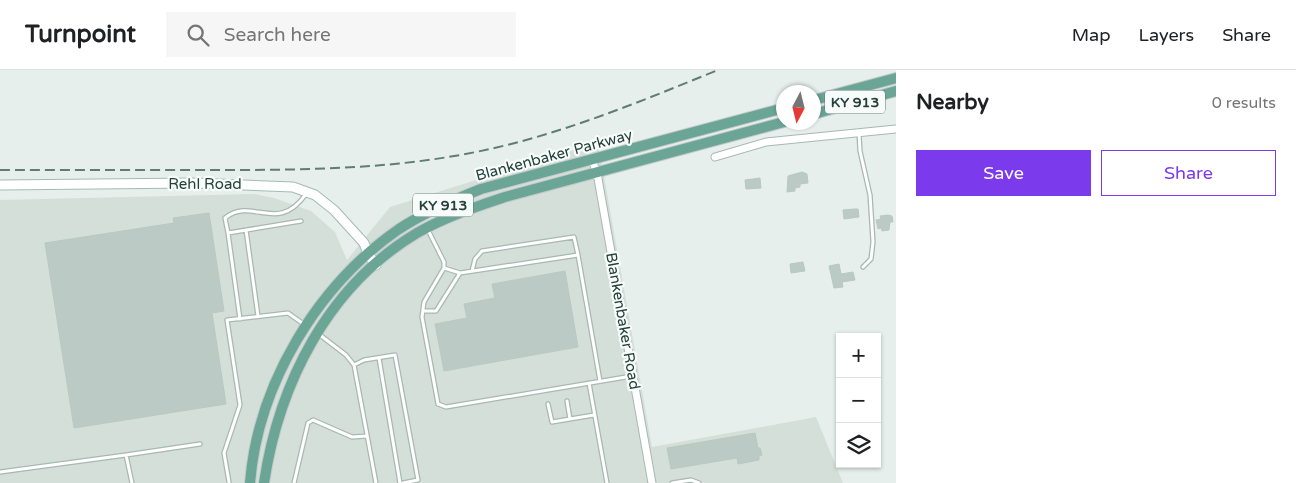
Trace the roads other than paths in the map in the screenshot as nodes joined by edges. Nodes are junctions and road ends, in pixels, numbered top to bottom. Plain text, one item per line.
1 (896, 78) edge
2 (896, 91) edge
3 (821, 98) edge
4 (776, 110) edge
5 (821, 112) edge
6 (776, 124) edge
7 (896, 129) edge
8 (859, 133) junction
9 (714, 157) dead end
10 (592, 160) junction
11 (597, 173) junction
12 (0, 185) edge
13 (307, 191) junction
14 (301, 221) dead end
15 (427, 228) junction
16 (246, 230) junction
17 (228, 233) junction
18 (368, 254) junction
19 (578, 255) junction
20 (376, 265) junction
21 (863, 267) dead end
22 (444, 268) junction
23 (472, 271) junction
24 (460, 273) junction
25 (423, 311) junction
26 (258, 316) junction
27 (240, 318) junction
28 (306, 326) junction
29 (317, 333) junction
30 (379, 358) junction
31 (354, 365) junction
32 (632, 376) junction
33 (600, 381) junction
34 (588, 383) junction
35 (567, 401) dead end
36 (548, 404) dead end
37 (594, 415) junction
38 (570, 419) junction
39 (367, 436) junction
40 (200, 444) dead end
41 (126, 455) junction
42 (0, 472) edge
43 (418, 481) edge
44 (230, 482) dead end
45 (132, 483) edge
46 (250, 483) edge
47 (264, 483) edge
48 (294, 483) edge
49 (376, 483) edge
50 (402, 483) edge
51 (607, 483) edge
52 (652, 483) edge
53 (672, 483) edge
54 (699, 483) edge

1 - 3 main road, KY 913
2 - 5 main road, KY 913
4 - 10 main road, Blankenbaker Parkway / KY 913
6 - 11 main road, Blankenbaker Parkway / KY 913
7 - 8 street
8 - 9 street
8 - 21 lane
10 - 11 street, Blankenbaker Road
10 - 18 main road, Blankenbaker Parkway / KY 913
11 - 15 main road, Blankenbaker Parkway / KY 913
11 - 32 street, Blankenbaker Road
12 - 13 street, Rehl Road
13 - 17 lane
13 - 18 street, Rehl Road
14 - 16 lane
15 - 20 main road, Blankenbaker Parkway / KY 913
15 - 22 lane
16 - 17 lane
16 - 26 lane
17 - 27 lane
18 - 20 street, Rehl Road
18 - 28 main road, Blankenbaker Parkway / KY 913
19 - 23 lane
19 - 23 lane
19 - 33 lane
20 - 29 main road, Blankenbaker Parkway / KY 913
22 - 24 lane
22 - 25 lane
23 - 24 lane
24 - 25 lane
25 - 34 lane
26 - 27 lane
26 - 28 lane
27 - 44 lane
28 - 46 main road, Blankenbaker Parkway / KY 913
29 - 31 lane
29 - 47 main road, Blankenbaker Parkway / KY 913
30 - 31 lane
30 - 43 lane
30 - 50 lane
31 - 39 lane
32 - 33 lane
32 - 52 street, Blankenbaker Road
33 - 34 lane
34 - 37 lane
35 - 38 lane
36 - 38 lane
37 - 38 lane
37 - 51 lane
39 - 48 lane
39 - 49 lane
40 - 41 lane
41 - 42 lane
41 - 45 lane
43 - 50 lane
53 - 54 lane

